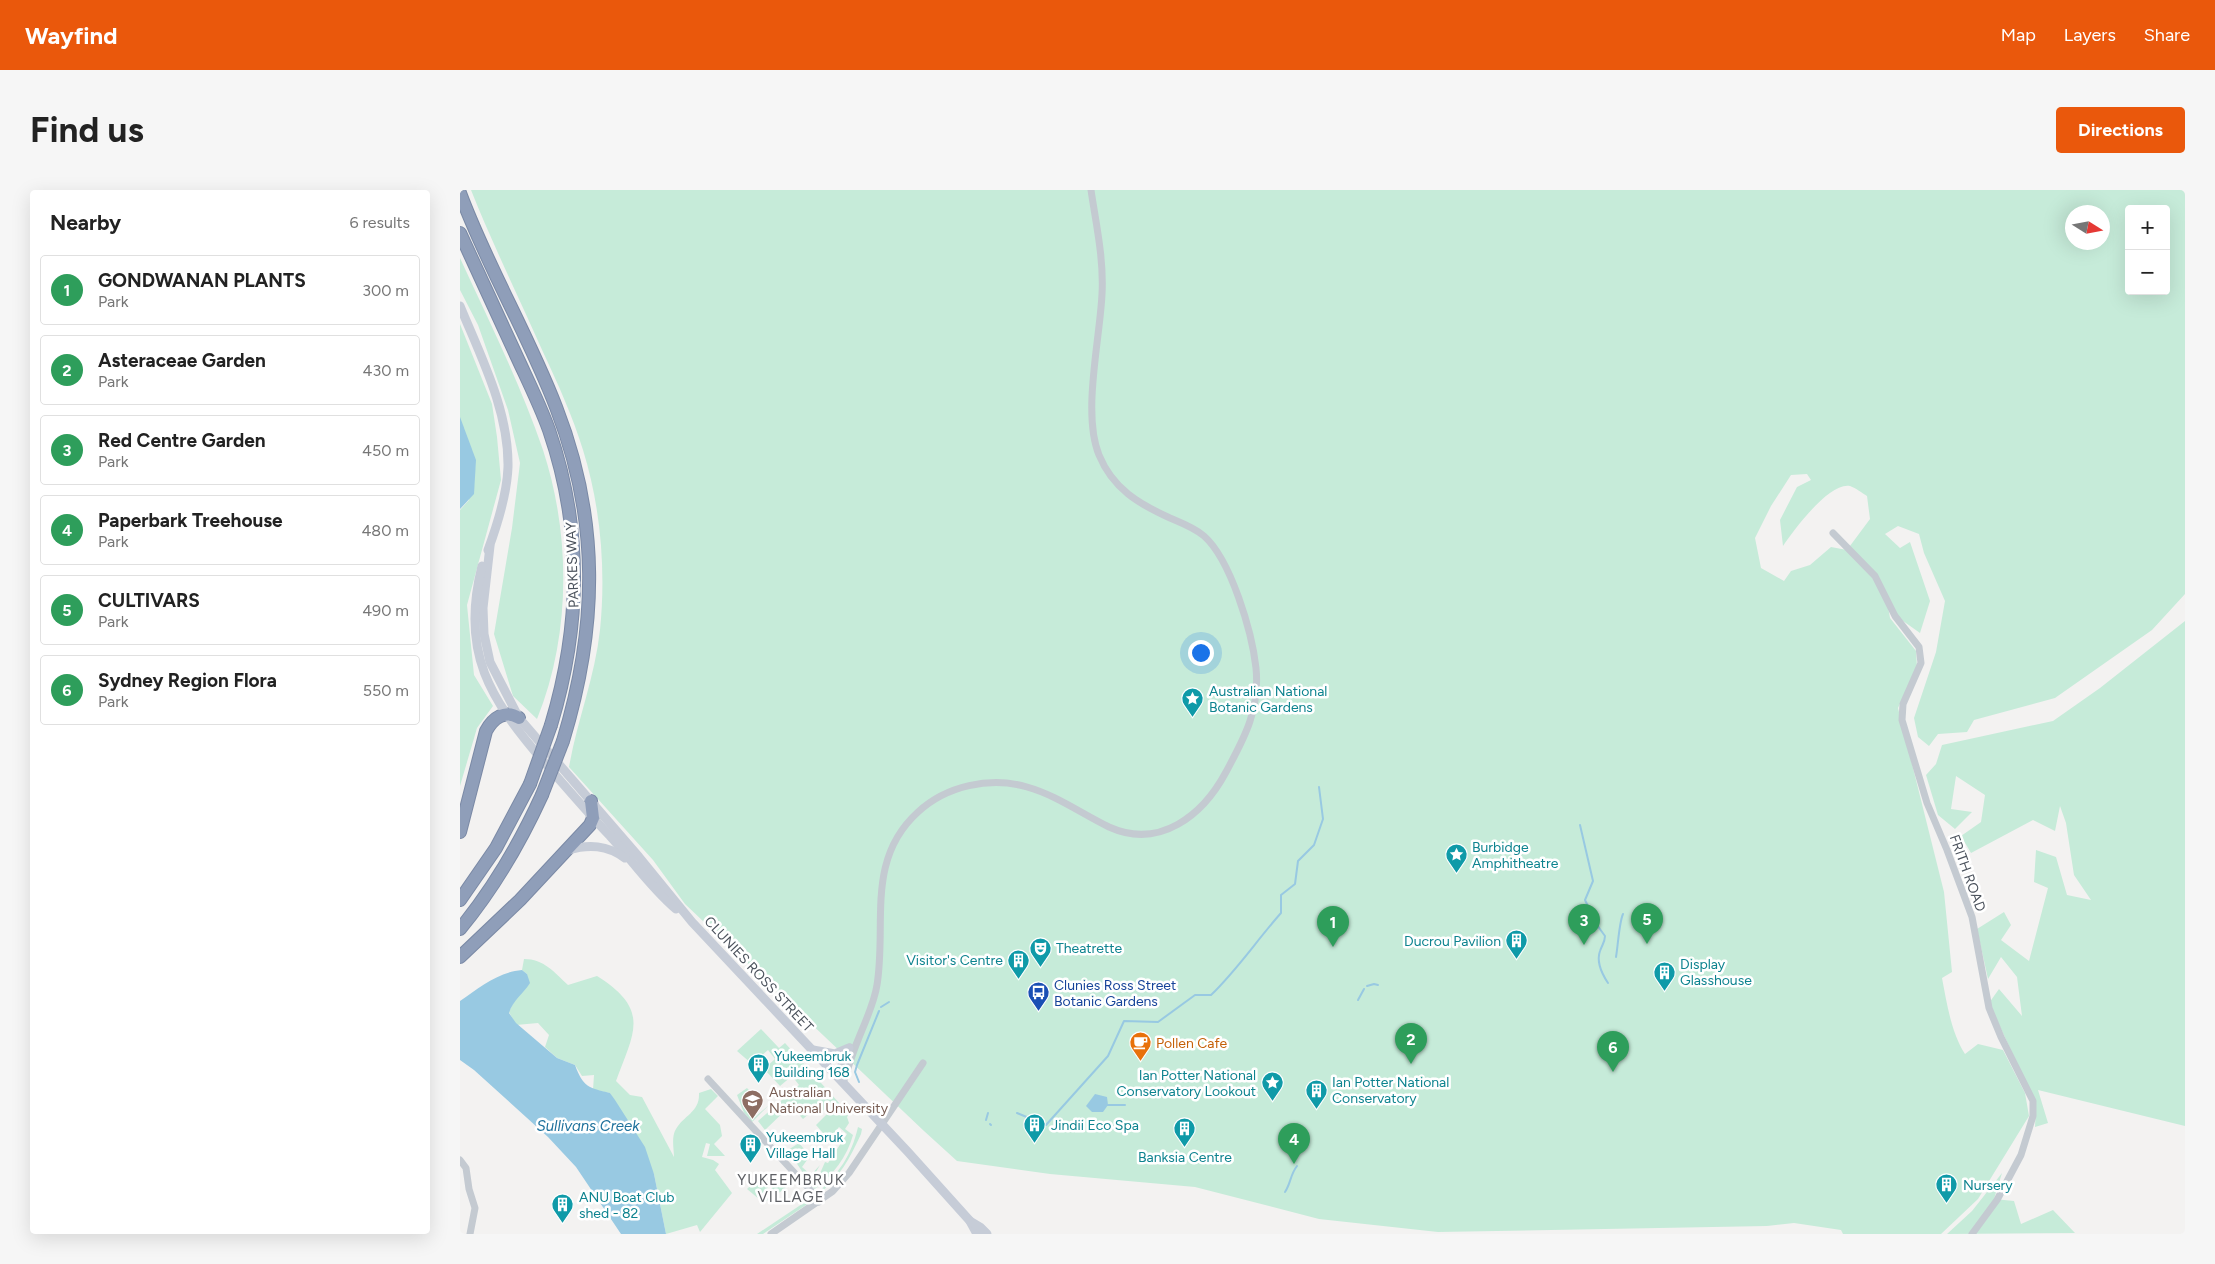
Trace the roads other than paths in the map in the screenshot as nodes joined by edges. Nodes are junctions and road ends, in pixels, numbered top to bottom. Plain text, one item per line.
1 (1091, 190) edge
2 (460, 193) edge
3 (460, 233) edge
4 (460, 306) edge
5 (1833, 533) dead end
6 (490, 546) junction
7 (505, 714) junction
8 (519, 718) junction
9 (591, 801) junction
10 (593, 818) junction
11 (460, 832) edge
12 (568, 850) junction
13 (635, 865) junction
14 (460, 900) edge
15 (692, 922) junction
16 (460, 929) edge
17 (460, 957) edge
18 (858, 1040) junction
19 (849, 1048) junction
20 (811, 1049) junction
21 (923, 1063) dead end
22 (836, 1075) junction
23 (708, 1079) dead end
24 (843, 1083) junction
25 (881, 1124) junction
26 (460, 1160) edge
27 (819, 1202) junction
28 (970, 1221) junction
29 (470, 1234) edge
30 (771, 1234) edge
31 (977, 1234) edge
32 (987, 1234) edge
33 (1972, 1234) edge

1 - 18 street
2 - 16 highway, PARKES WAY, bridge
3 - 14 highway, PARKES WAY, bridge
4 - 6 street
5 - 33 street, FRITH ROAD
6 - 7 street, CLUNIES ROSS STREET
6 - 8 street, CLUNIES ROSS STREET
7 - 8 highway
7 - 10 street, CLUNIES ROSS STREET
7 - 11 highway
8 - 9 street, CLUNIES ROSS STREET
9 - 10 highway
9 - 15 street, CLUNIES ROSS STREET
10 - 12 highway
10 - 13 street, CLUNIES ROSS STREET
12 - 13 street
12 - 17 highway
13 - 15 street, CLUNIES ROSS STREET
15 - 20 street, CLUNIES ROSS STREET
18 - 19 street
18 - 24 street
19 - 20 street
19 - 22 street
20 - 22 street, CLUNIES ROSS STREET
21 - 25 street
22 - 24 street, CLUNIES ROSS STREET
23 - 27 street
24 - 25 street, CLUNIES ROSS STREET
25 - 27 street
25 - 28 street, CLUNIES ROSS STREET
26 - 29 street
27 - 30 street
28 - 31 street, CLUNIES ROSS STREET
28 - 32 street, CLUNIES ROSS STREET

